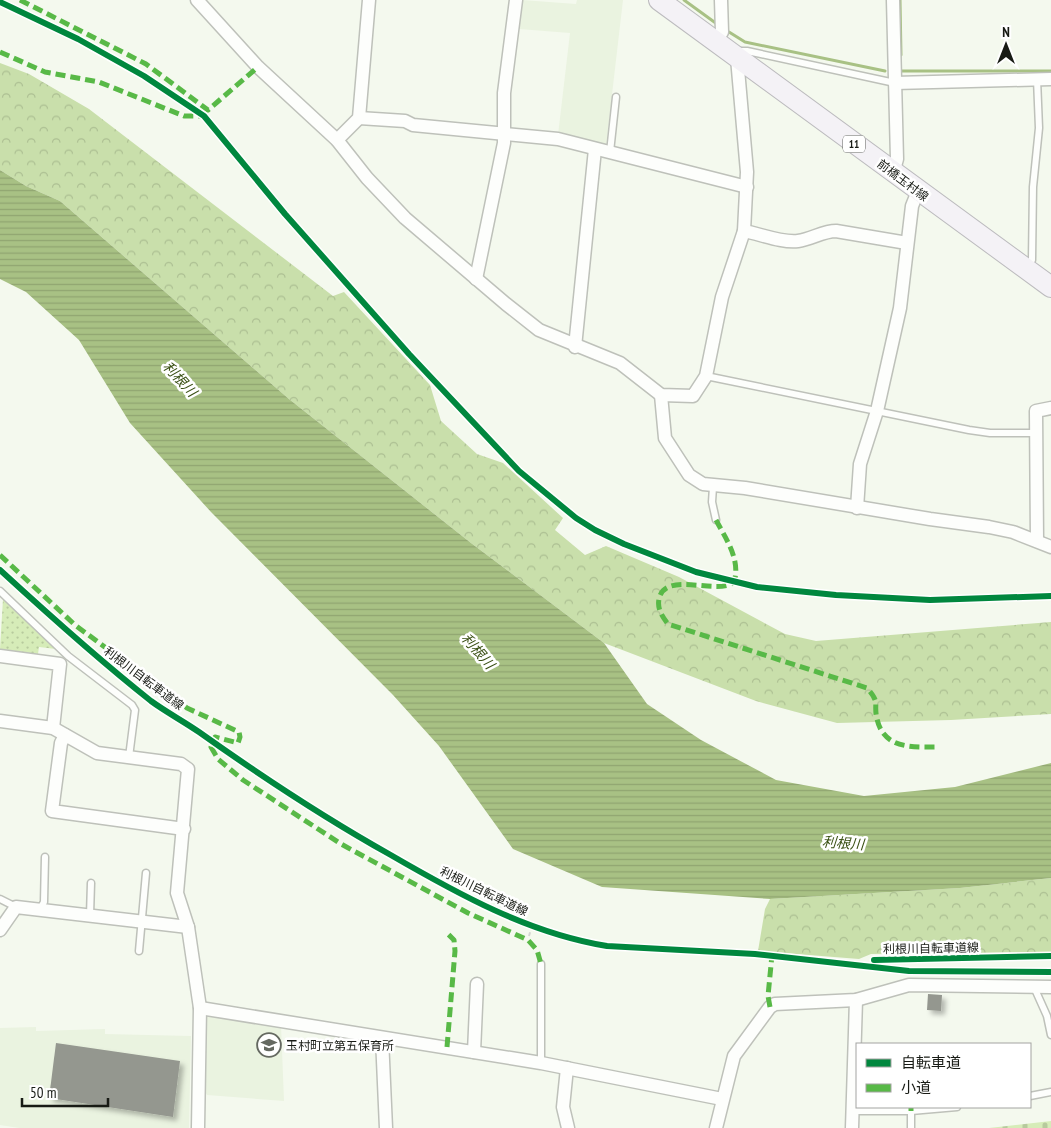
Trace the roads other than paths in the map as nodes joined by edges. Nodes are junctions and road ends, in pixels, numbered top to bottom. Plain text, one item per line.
1 (197, 0) edge
2 (370, 0) edge
3 (516, 0) edge
4 (659, 0) edge
5 (721, 0) edge
6 (893, 0) edge
7 (716, 42) junction
8 (737, 58) junction
9 (1037, 79) junction
10 (1051, 79) edge
11 (895, 83) junction
12 (616, 97) dead end
13 (358, 118) junction
14 (504, 132) junction
15 (337, 140) junction
16 (595, 149) junction
17 (610, 152) junction
18 (893, 173) junction
19 (747, 187) junction
20 (918, 192) junction
21 (744, 231) junction
22 (907, 243) junction
23 (1026, 270) junction
24 (476, 279) junction
25 (1049, 282) edge
26 (575, 347) junction
27 (706, 376) junction
28 (661, 395) junction
29 (1051, 408) edge
30 (878, 411) junction
31 (1035, 433) junction
32 (713, 487) junction
33 (857, 508) junction
34 (716, 520) dead end
35 (1037, 541) junction
36 (1051, 547) edge
37 (0, 591) edge
38 (0, 656) edge
39 (64, 660) junction
40 (0, 721) edge
41 (53, 728) junction
42 (65, 736) junction
43 (129, 757) junction
44 (184, 829) junction
45 (45, 857) dead end
46 (146, 873) dead end
47 (91, 883) dead end
48 (0, 899) edge
49 (16, 907) junction
50 (40, 909) junction
51 (90, 915) junction
52 (141, 921) junction
53 (188, 927) junction
54 (0, 930) edge
55 (139, 950) dead end
56 (541, 964) dead end
57 (478, 984) dead end
58 (1051, 987) edge
59 (1034, 988) junction
60 (856, 1000) junction
61 (200, 1008) junction
62 (1051, 1035) edge
63 (382, 1038) junction
64 (474, 1052) junction
65 (541, 1063) junction
66 (567, 1068) junction
67 (1051, 1092) edge
68 (1031, 1096) edge
69 (722, 1099) junction
70 (946, 1108) edge
71 (853, 1111) junction
72 (911, 1111) junction
73 (198, 1128) edge
74 (386, 1128) edge
75 (568, 1128) edge
76 (716, 1128) edge
77 (852, 1128) edge
78 (911, 1128) edge

1 - 15 street
2 - 13 street
3 - 14 street
4 - 7 main road, 前橋玉村線 / 11
5 - 7 street
6 - 11 street
7 - 8 main road, 前橋玉村線 / 11
8 - 11 lane
8 - 18 main road, 前橋玉村線 / 11
8 - 19 street
9 - 10 street
9 - 11 street
9 - 23 lane
11 - 18 street
12 - 17 lane
13 - 14 street
13 - 15 street
14 - 16 street
14 - 24 street
15 - 24 street
16 - 17 street
16 - 26 street
17 - 19 street
18 - 20 main road, 前橋玉村線 / 11
19 - 21 street
20 - 22 street
20 - 23 main road, 前橋玉村線 / 11
21 - 22 street
21 - 27 street
22 - 30 street
23 - 25 main road, 前橋玉村線 / 11
24 - 26 street
26 - 28 street
27 - 28 street
27 - 30 lane
28 - 32 street
29 - 31 street
30 - 31 lane
30 - 33 street
31 - 35 street
32 - 33 street
32 - 34 lane
33 - 35 street
35 - 36 street
37 - 39 lane
38 - 39 street
39 - 41 street
39 - 43 lane
40 - 41 street
41 - 42 street
42 - 43 street
42 - 44 street
43 - 44 street
44 - 53 street
45 - 50 lane
46 - 52 lane
47 - 51 lane
48 - 49 lane
49 - 50 street
49 - 54 street
50 - 51 street
51 - 52 street
52 - 53 street
52 - 55 lane
53 - 61 street
56 - 65 lane
57 - 64 street
58 - 59 street
59 - 60 street
59 - 62 lane
60 - 69 street
60 - 71 street
61 - 63 street
61 - 73 street
63 - 64 street
63 - 74 street
64 - 65 street
65 - 66 street
66 - 69 street
66 - 75 street
67 - 68 lane
69 - 76 street
70 - 72 lane
71 - 72 lane
71 - 77 street
72 - 78 lane

